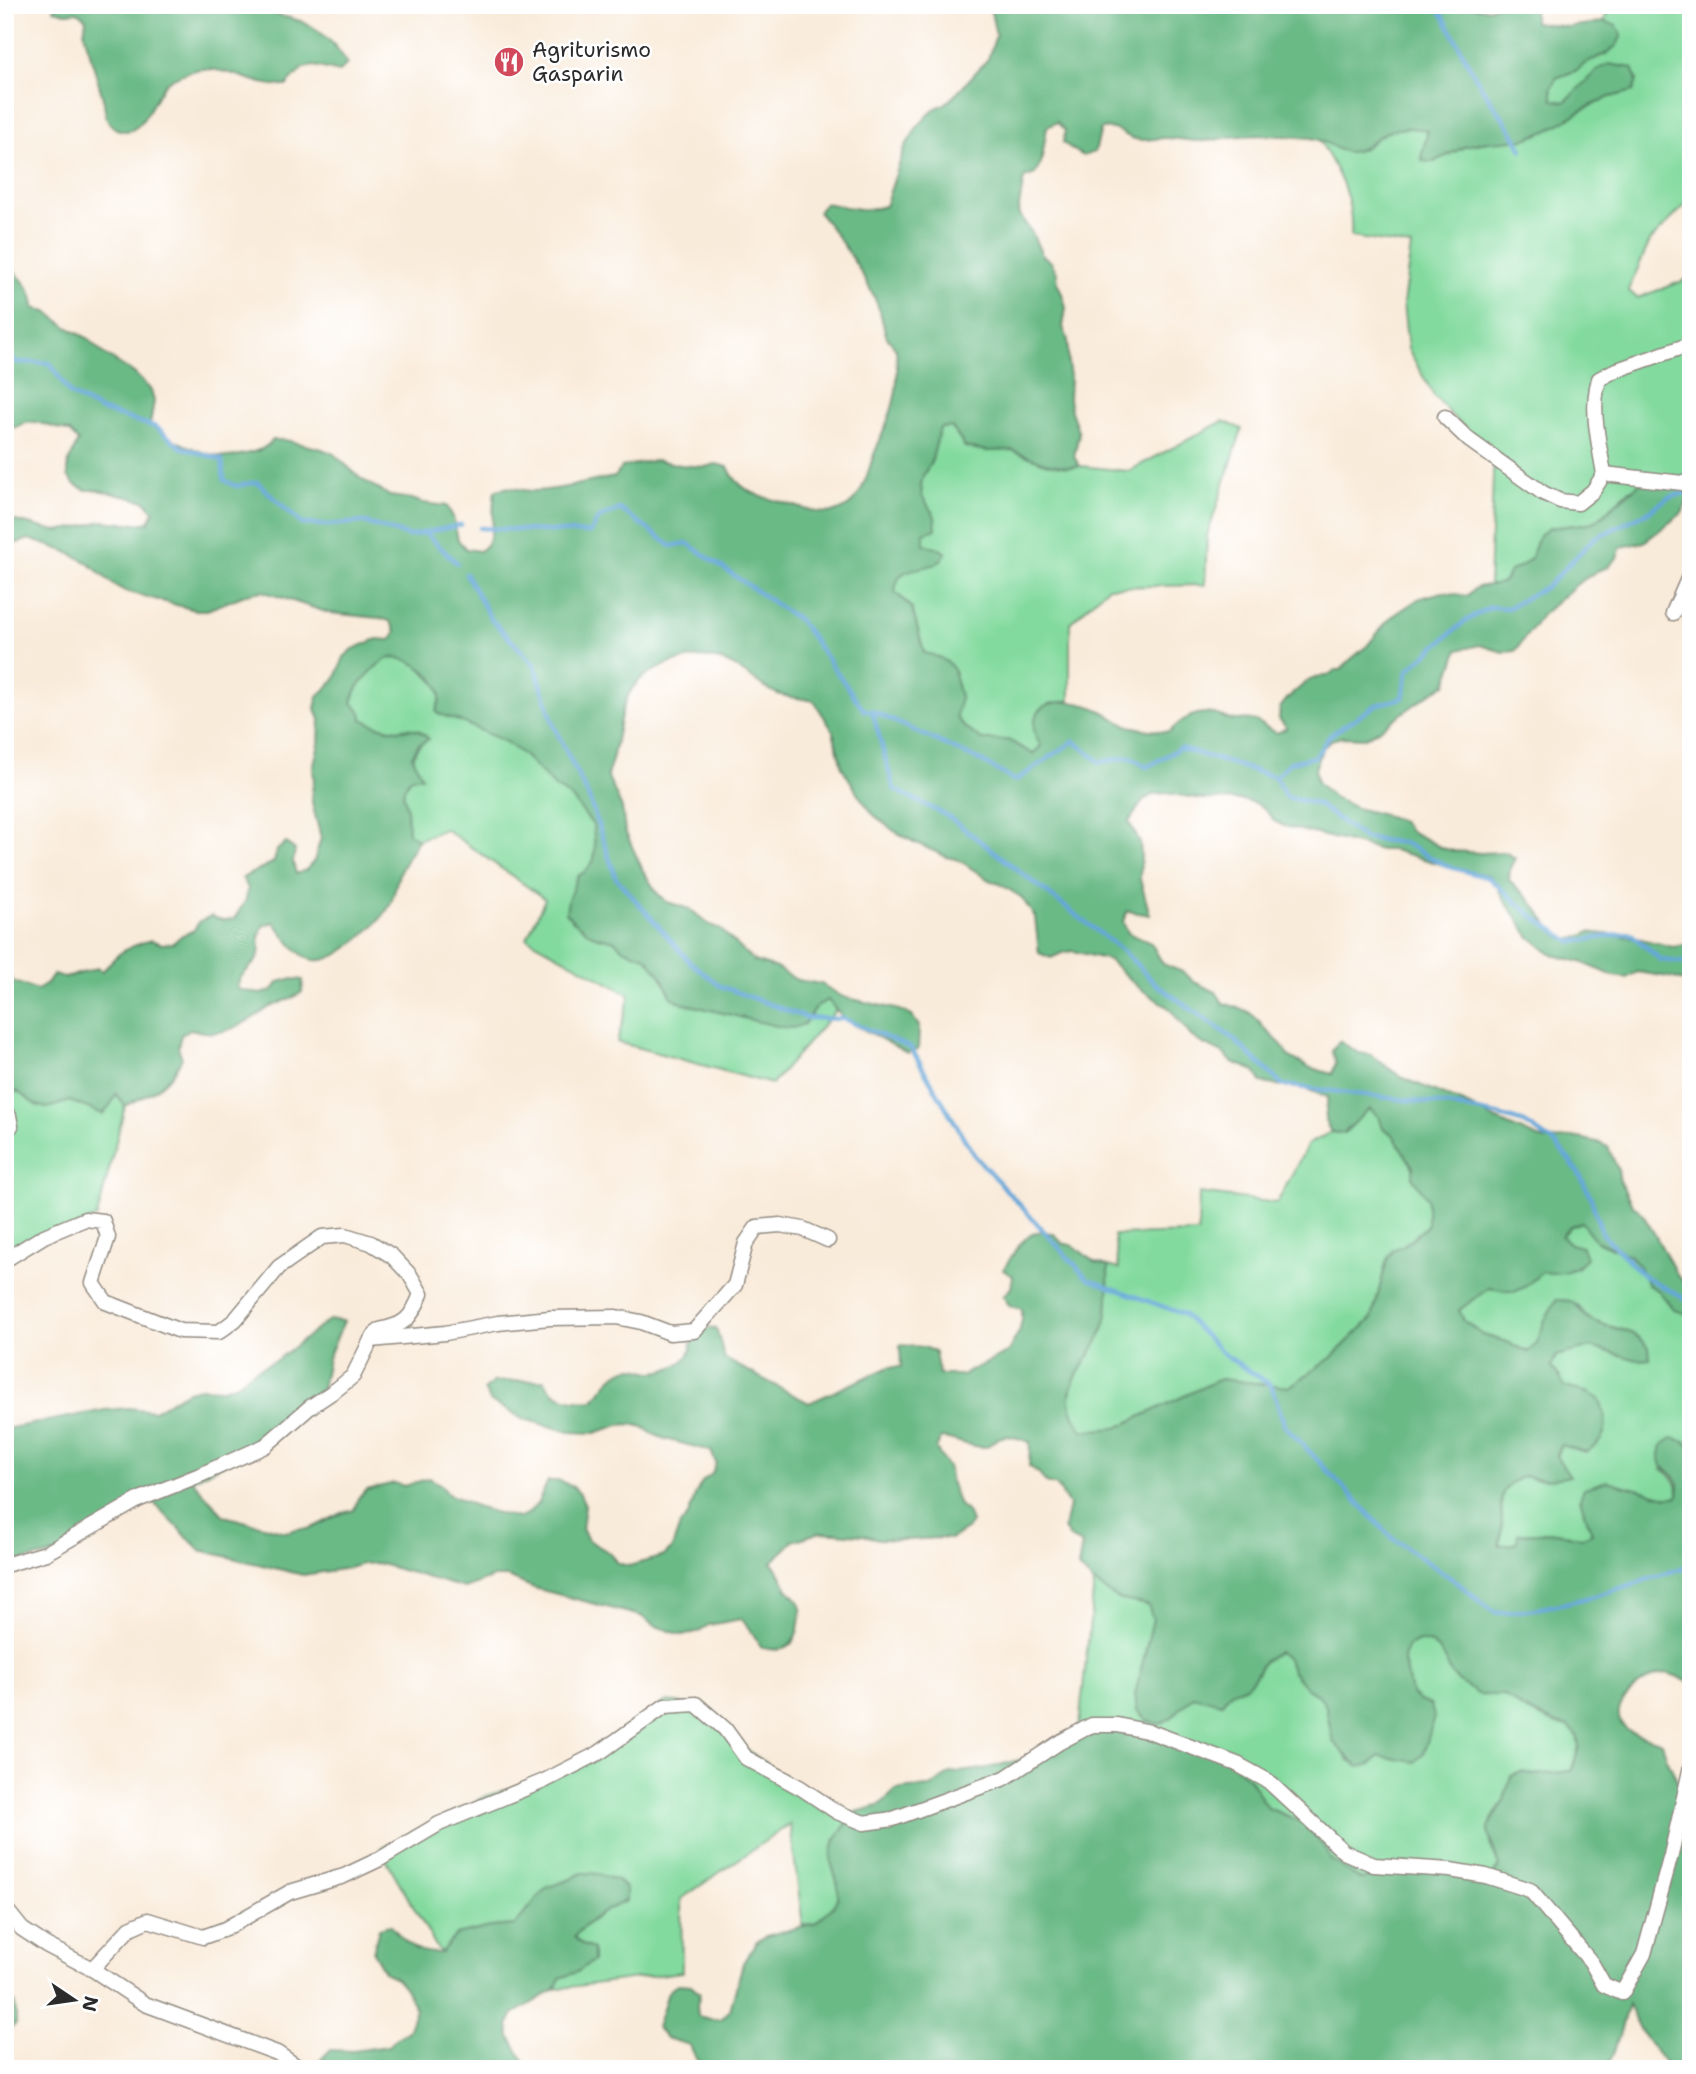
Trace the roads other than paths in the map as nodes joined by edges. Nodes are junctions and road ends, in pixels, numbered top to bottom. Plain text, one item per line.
1 (1691, 344) edge
2 (1445, 416) dead end
3 (1604, 474) junction
4 (1691, 484) edge
5 (1691, 572) edge
6 (1673, 613) dead end
7 (5, 1114) edge
8 (5, 1132) edge
9 (828, 1240) dead end
10 (5, 1260) edge
11 (371, 1340) junction
12 (5, 1564) edge
13 (1691, 1766) edge
14 (5, 1908) edge
15 (92, 1969) junction
16 (301, 2069) edge

1 - 3 street
2 - 3 street
3 - 4 street
5 - 6 street
7 - 8 street
9 - 11 street
10 - 11 street
11 - 12 street
13 - 15 street
14 - 15 street
15 - 16 street

